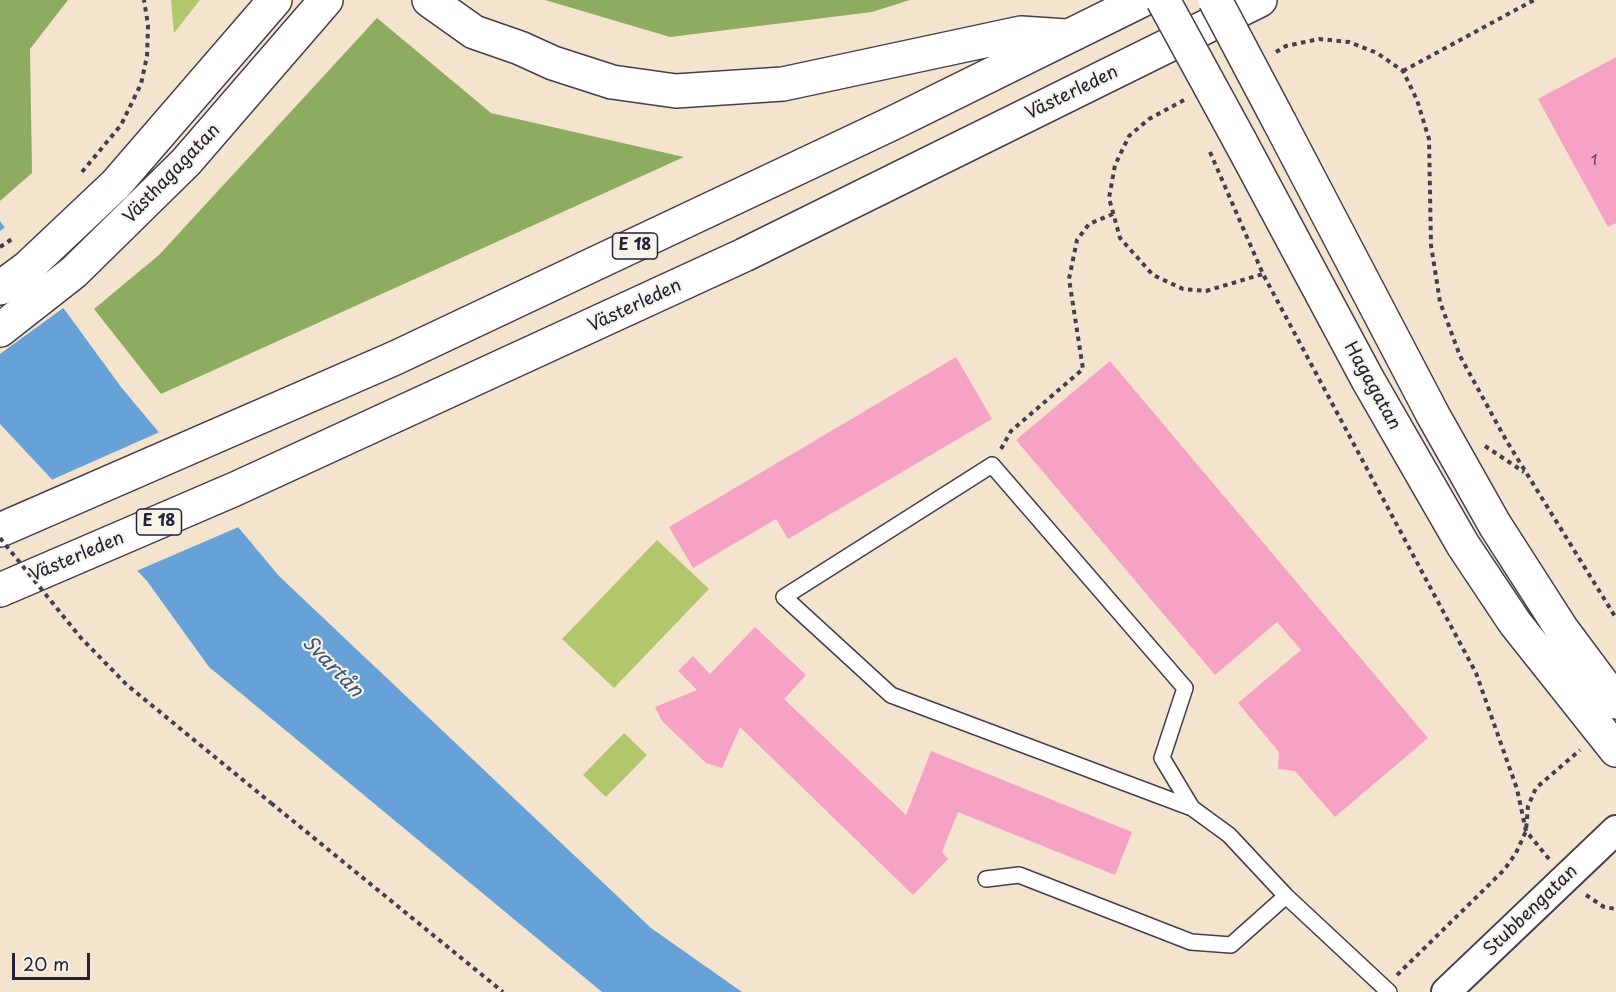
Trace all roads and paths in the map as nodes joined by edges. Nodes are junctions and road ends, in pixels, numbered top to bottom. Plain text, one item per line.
1 (144, 0) edge
2 (276, 0) edge
3 (326, 0) edge
4 (429, 0) edge
5 (455, 0) edge
6 (1142, 0) edge
7 (1162, 0) edge
8 (1215, 0) edge
9 (1260, 0) edge
10 (1534, 0) edge
11 (1068, 36) junction
12 (495, 38) junction
13 (1403, 71) dead end
14 (1210, 152) dead end
15 (75, 181) dead end
16 (1113, 214) dead end
17 (0, 288) edge
18 (0, 330) edge
19 (992, 465) junction
20 (1527, 474) dead end
21 (0, 530) edge
22 (0, 538) edge
23 (0, 590) edge
24 (1616, 618) edge
25 (1616, 702) edge
26 (1608, 742) edge
27 (1192, 808) junction
28 (1616, 830) edge
29 (1526, 831) junction
30 (1553, 863) dead end
31 (986, 879) dead end
32 (1578, 887) dead end
33 (1286, 896) junction
34 (1616, 909) edge
35 (1387, 990) edge
36 (503, 992) edge
37 (1446, 992) edge

1 - 15 path
2 - 17 main road, Västhagagatan
3 - 18 main road, Västhagagatan
4 - 12 main road
5 - 12 main road
6 - 11 main road, E 18
7 - 26 main road, Hagagatan, bridge
8 - 25 main road, bridge
9 - 23 main road, Västerleden / E 18
10 - 13 path
11 - 12 main road
11 - 21 main road, E 18
14 - 29 path
16 - 19 path
19 - 27 lane
19 - 27 lane
20 - 24 path
22 - 36 path, bridge
26 - 29 path
27 - 33 lane
28 - 37 street, Stubbengatan
29 - 30 path
29 - 35 path
31 - 33 lane
32 - 34 path
33 - 35 lane

